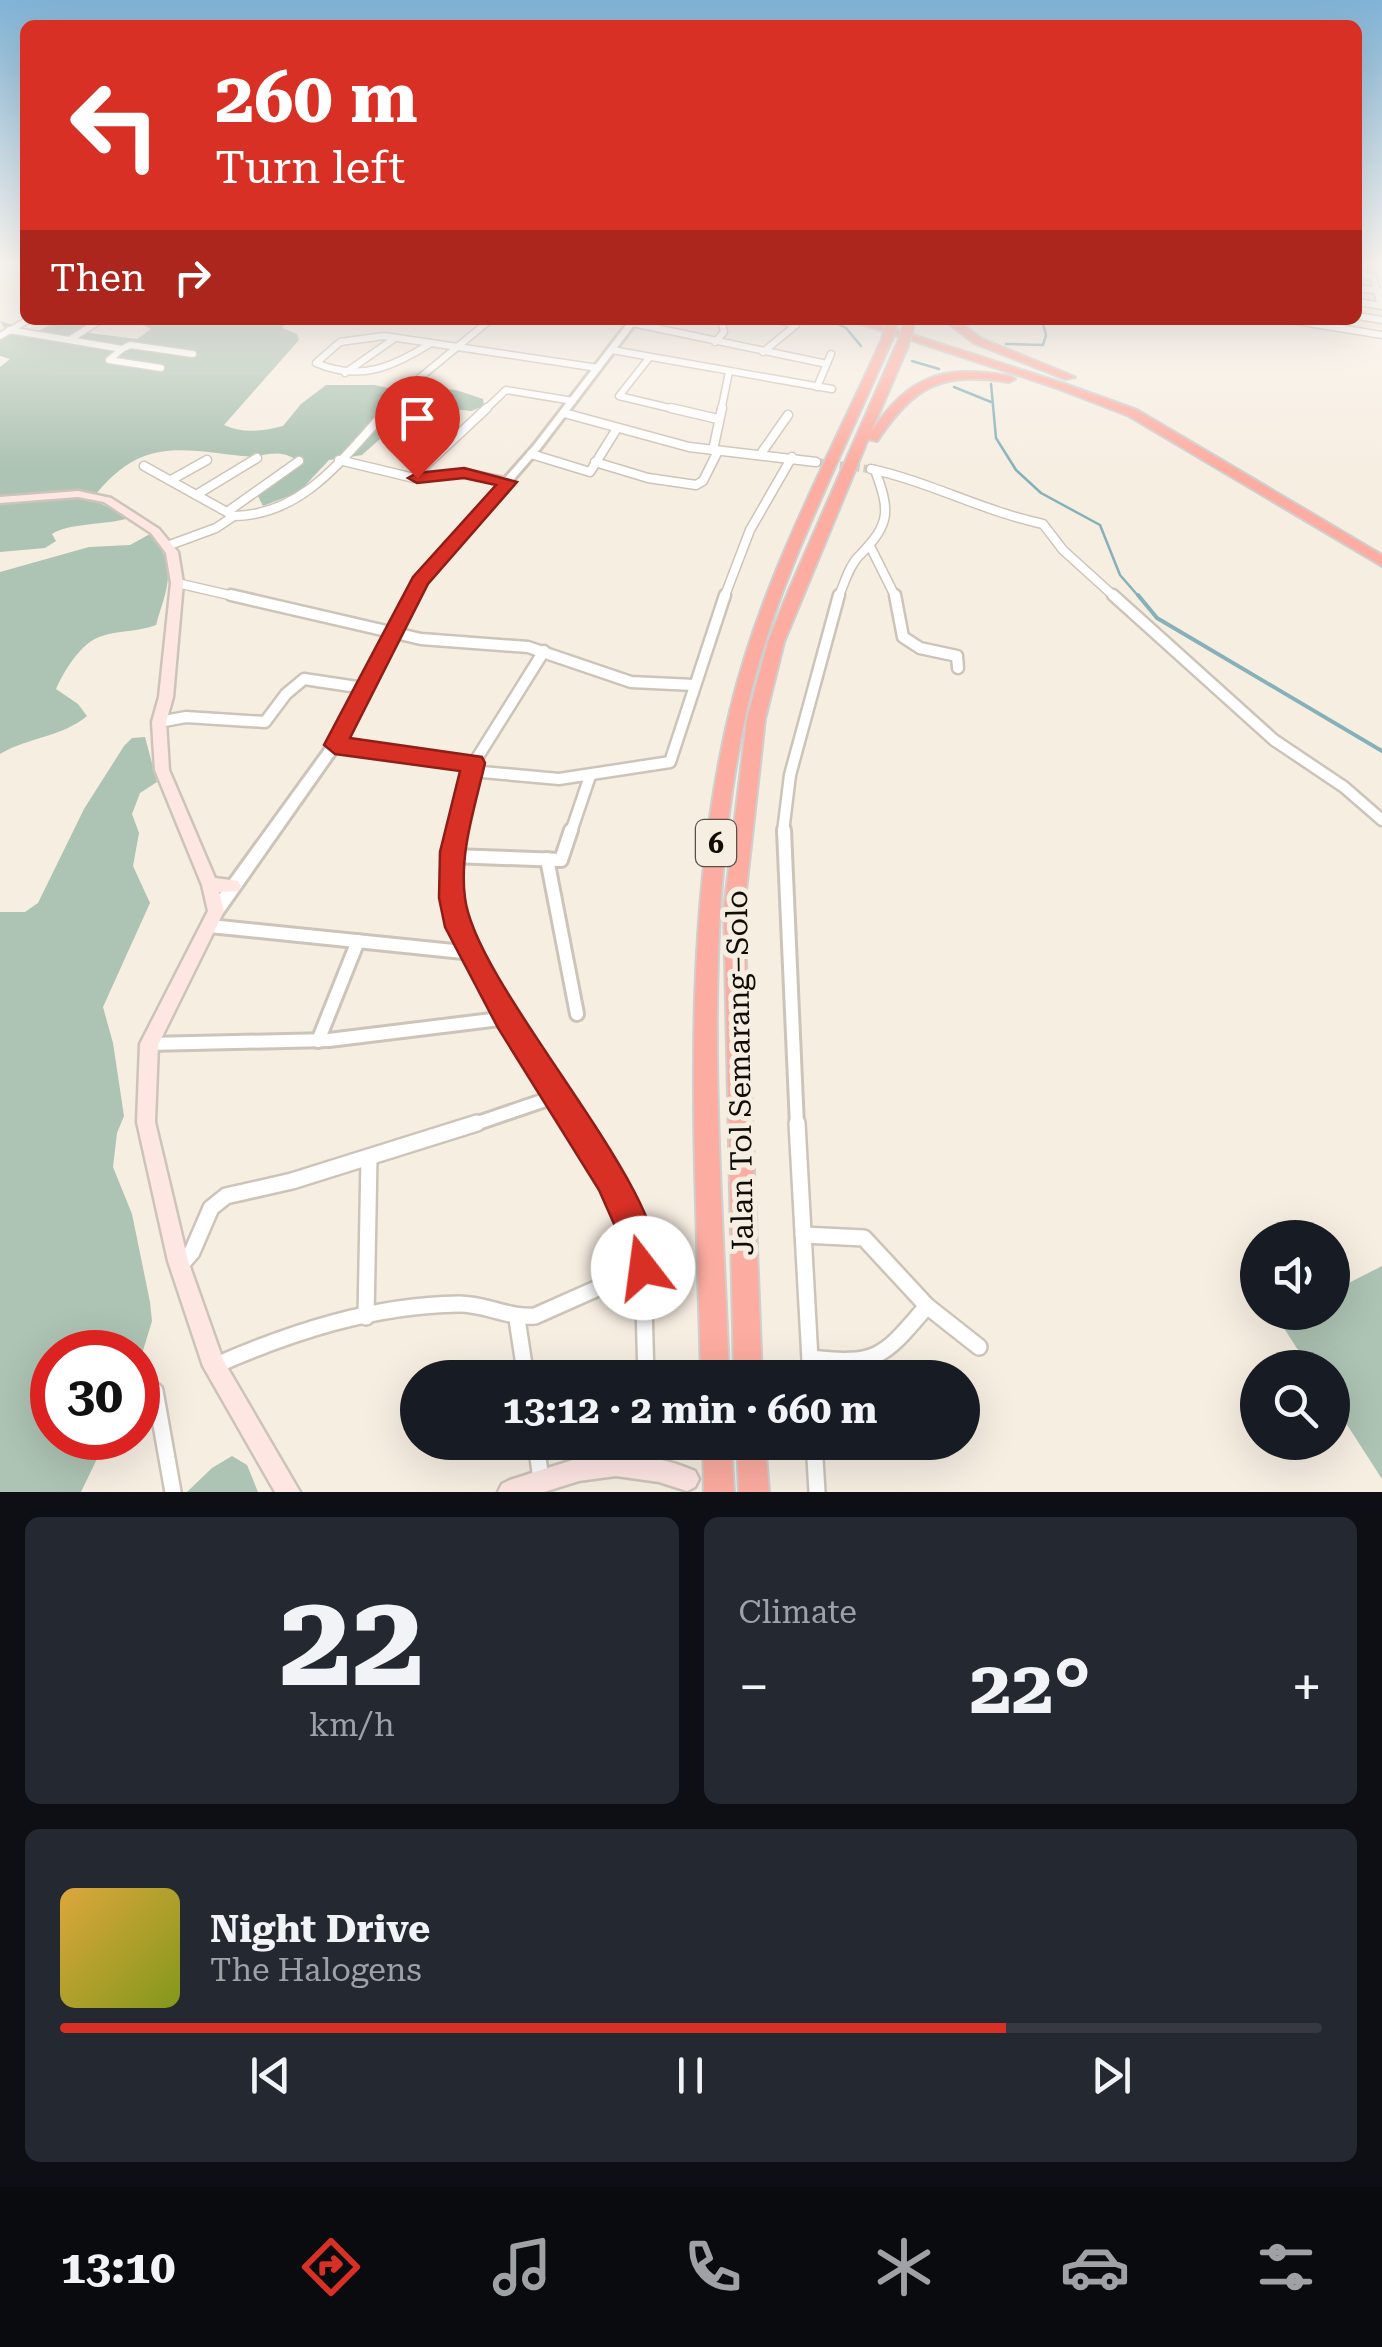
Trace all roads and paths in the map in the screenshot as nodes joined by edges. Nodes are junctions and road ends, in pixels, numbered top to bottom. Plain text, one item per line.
1 (9, 330) joint
2 (86, 330) edge
3 (478, 330) edge
4 (627, 330) edge
5 (664, 330) edge
6 (723, 330) edge
7 (791, 330) edge
8 (885, 330) edge
9 (892, 330) edge
10 (892, 330) edge
11 (903, 330) edge
12 (962, 330) edge
13 (1356, 330) edge
14 (1382, 334) edge
15 (0, 336) edge
16 (395, 338) junction
17 (69, 340) junction
18 (715, 342) junction
19 (431, 343) junction
20 (457, 347) junction
21 (122, 349) junction
22 (750, 349) junction
23 (612, 350) junction
24 (763, 352) junction
25 (193, 354) dead end
26 (831, 354) dead end
27 (649, 358) junction
28 (827, 364) junction
29 (161, 368) dead end
30 (598, 368) junction
31 (729, 372) junction
32 (345, 374) junction
33 (740, 374) junction
34 (817, 387) junction
35 (832, 389) dead end
36 (573, 400) junction
37 (564, 413) junction
38 (788, 416) dead end
39 (718, 419) junction
40 (1168, 423) junction
41 (616, 430) junction
42 (716, 451) junction
43 (531, 454) junction
44 (760, 454) junction
45 (792, 456) junction
46 (258, 458) dead end
47 (206, 460) dead end
48 (339, 460) junction
49 (298, 461) dead end
50 (595, 462) junction
51 (816, 462) tunnel mouth
52 (144, 466) dead end
53 (413, 477) junction
54 (172, 480) junction
55 (508, 482) junction
56 (1257, 485) junction
57 (838, 493) junction
58 (196, 495) junction
59 (0, 500) edge
60 (230, 514) junction
61 (167, 546) junction
62 (871, 548) junction
63 (1382, 552) edge
64 (1382, 561) edge
65 (177, 583) junction
66 (392, 631) junction
67 (544, 651) junction
68 (958, 668) dead end
69 (694, 685) junction
70 (364, 688) junction
71 (159, 722) junction
72 (335, 745) junction
73 (472, 767) junction
74 (590, 776) junction
75 (1382, 820) edge
76 (452, 856) junction
77 (547, 859) junction
78 (210, 885) junction
79 (233, 886) junction
80 (213, 918) junction
81 (358, 941) junction
82 (474, 953) junction
83 (576, 1014) dead end
84 (508, 1018) junction
85 (318, 1041) junction
86 (149, 1044) junction
87 (558, 1096) junction
88 (370, 1158) junction
89 (803, 1235) junction
90 (180, 1266) junction
91 (643, 1268) junction
92 (927, 1306) junction
93 (366, 1317) junction
94 (517, 1319) junction
95 (979, 1347) dead end
96 (810, 1358) joint
97 (523, 1360) edge
98 (646, 1360) edge
99 (715, 1360) edge
100 (747, 1360) edge
101 (214, 1366) junction
102 (160, 1419) edge
103 (539, 1460) edge
104 (630, 1460) edge
105 (659, 1460) edge
106 (717, 1460) edge
107 (752, 1460) edge
108 (815, 1460) edge
109 (687, 1480) dead end
110 (542, 1481) junction
111 (173, 1492) edge
112 (288, 1492) edge
113 (514, 1492) edge
114 (718, 1492) edge
115 (754, 1492) edge
116 (817, 1492) edge

1 - 15 street
1 - 17 street
2 - 17 street
3 - 20 street
4 - 23 street
5 - 18 street
6 - 18 street
7 - 24 street
8 - 56 highway
9 - 57 highway, Jalan Tol Semarang–Solo / 6
10 - 99 highway, Jalan Tol Semarang–Solo / 6
11 - 40 highway
12 - 40 highway
13 - 14 street
16 - 19 street
16 - 32 street
16 - 32 street
17 - 21 street
18 - 22 street
19 - 20 street
19 - 32 street
20 - 30 street
20 - 48 street
21 - 25 street
21 - 29 street
22 - 24 street
22 - 33 street
23 - 27 street
23 - 30 street
24 - 28 street
26 - 28 street
27 - 31 street
27 - 39 street
28 - 34 street
30 - 36 street
31 - 33 street
31 - 39 street
33 - 34 street
34 - 35 street
36 - 37 street
36 - 53 street
37 - 41 street
37 - 43 street
38 - 44 street
39 - 42 street
40 - 63 highway
41 - 42 street
41 - 50 street
42 - 44 street
42 - 50 street
43 - 50 street
43 - 55 street
44 - 45 street
45 - 51 street
45 - 69 street
46 - 58 street
47 - 54 street
48 - 53 street
48 - 60 street
49 - 60 street
52 - 54 street
53 - 55 street
54 - 58 street
55 - 66 street
56 - 57 highway
56 - 64 highway
57 - 100 highway, Jalan Tol Semarang–Solo / 6
58 - 60 street
59 - 61 main road
60 - 61 street
61 - 65 main road
62 - 68 street
62 - 75 street
62 - 89 street
65 - 66 street
65 - 71 main road
66 - 67 street
66 - 70 street
67 - 69 street
67 - 73 street
69 - 74 street
70 - 71 street
70 - 72 street
71 - 78 main road
72 - 73 street
72 - 79 street
73 - 74 street
73 - 76 street
74 - 77 street
76 - 77 street
76 - 82 street
77 - 83 street
78 - 79 main road
78 - 80 main road
79 - 80 street
80 - 81 street
80 - 86 main road
81 - 82 street
81 - 85 street
82 - 84 street
84 - 85 street
84 - 87 street
85 - 86 street
86 - 90 main road
87 - 88 street
87 - 91 street
88 - 90 street
88 - 93 street
89 - 92 street
89 - 96 street
90 - 101 main road
91 - 94 street
91 - 98 street
92 - 95 street
92 - 96 street
93 - 94 street
93 - 101 street
94 - 97 street
101 - 112 main road
102 - 111 street
103 - 110 street
104 - 110 main road
105 - 109 main road
106 - 114 highway
107 - 115 highway
108 - 116 street
110 - 113 main road

